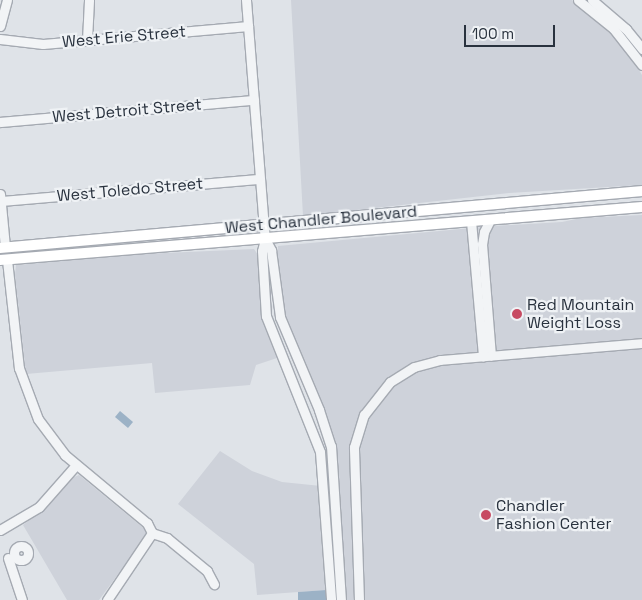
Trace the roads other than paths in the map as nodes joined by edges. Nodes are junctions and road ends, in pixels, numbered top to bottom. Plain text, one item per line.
1 (7, 0) edge
2 (88, 0) edge
3 (246, 0) edge
4 (578, 0) edge
5 (590, 2) edge
6 (0, 26) edge
7 (248, 26) junction
8 (0, 39) edge
9 (87, 40) junction
10 (641, 56) edge
11 (254, 100) junction
12 (0, 122) edge
13 (258, 179) junction
14 (642, 191) edge
15 (0, 194) edge
16 (0, 201) edge
17 (520, 202) junction
18 (477, 205) junction
19 (642, 207) edge
20 (490, 220) junction
21 (471, 222) junction
22 (264, 225) junction
23 (429, 225) junction
24 (265, 239) junction
25 (4, 254) edge
26 (278, 310) junction
27 (266, 316) junction
28 (642, 343) edge
29 (487, 356) junction
30 (76, 465) junction
31 (0, 530) edge
32 (152, 533) junction
33 (7, 557) edge
34 (214, 584) dead end
35 (22, 600) edge
36 (107, 600) edge
37 (331, 600) edge
38 (341, 600) edge
39 (360, 600) edge

1 - 6 street
2 - 9 street
3 - 7 street
4 - 5 street
5 - 10 street
7 - 9 street, West Erie Street
7 - 11 street
8 - 9 street, West Erie Street
11 - 12 street, West Detroit Street
11 - 13 street
13 - 16 street, West Toledo Street
13 - 22 street
14 - 17 main road, West Chandler Boulevard
15 - 16 street
16 - 25 street
17 - 18 main road, West Chandler Boulevard
17 - 21 main road
18 - 22 main road, West Chandler Boulevard
18 - 23 main road
19 - 20 main road, West Chandler Boulevard
20 - 21 main road, West Chandler Boulevard
20 - 29 street
21 - 23 main road, West Chandler Boulevard
21 - 29 street
22 - 24 street
22 - 25 main road, West Chandler Boulevard
23 - 24 main road, West Chandler Boulevard
24 - 25 main road, West Chandler Boulevard
24 - 26 street
24 - 27 street
25 - 30 street
26 - 27 street
26 - 38 street
27 - 37 street
28 - 29 street
29 - 39 street
30 - 31 street
30 - 32 street
32 - 34 street
32 - 36 street
33 - 35 street

